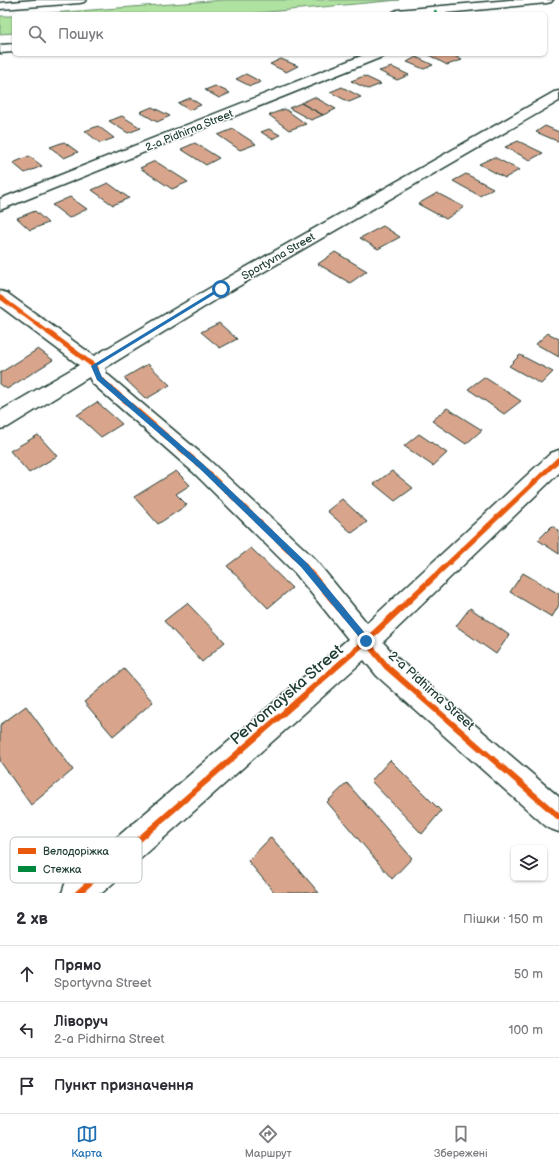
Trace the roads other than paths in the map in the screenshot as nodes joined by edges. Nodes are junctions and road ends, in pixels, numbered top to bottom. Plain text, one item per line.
1 (80, 0) edge
2 (547, 0) edge
3 (0, 6) edge
4 (418, 12) edge
5 (12, 48) edge
6 (0, 49) edge
7 (372, 56) edge
8 (559, 95) edge
9 (0, 205) edge
10 (0, 297) edge
11 (94, 366) junction
12 (0, 420) edge
13 (559, 459) edge
14 (366, 641) junction
15 (559, 817) edge
16 (142, 837) edge
17 (89, 883) edge
18 (78, 893) edge

1 - 3 street
2 - 4 street
5 - 6 street
7 - 9 street, 2-a Pidhirna Street
8 - 11 street, Sportyvna Street
10 - 11 street, 2-a Pidhirna Street
11 - 12 street, Sportyvna Street
11 - 14 street, 2-a Pidhirna Street
13 - 14 street, Pervomayska Street
14 - 15 street, 2-a Pidhirna Street
14 - 16 street, Pervomayska Street
17 - 18 street, Pervomayska Street

